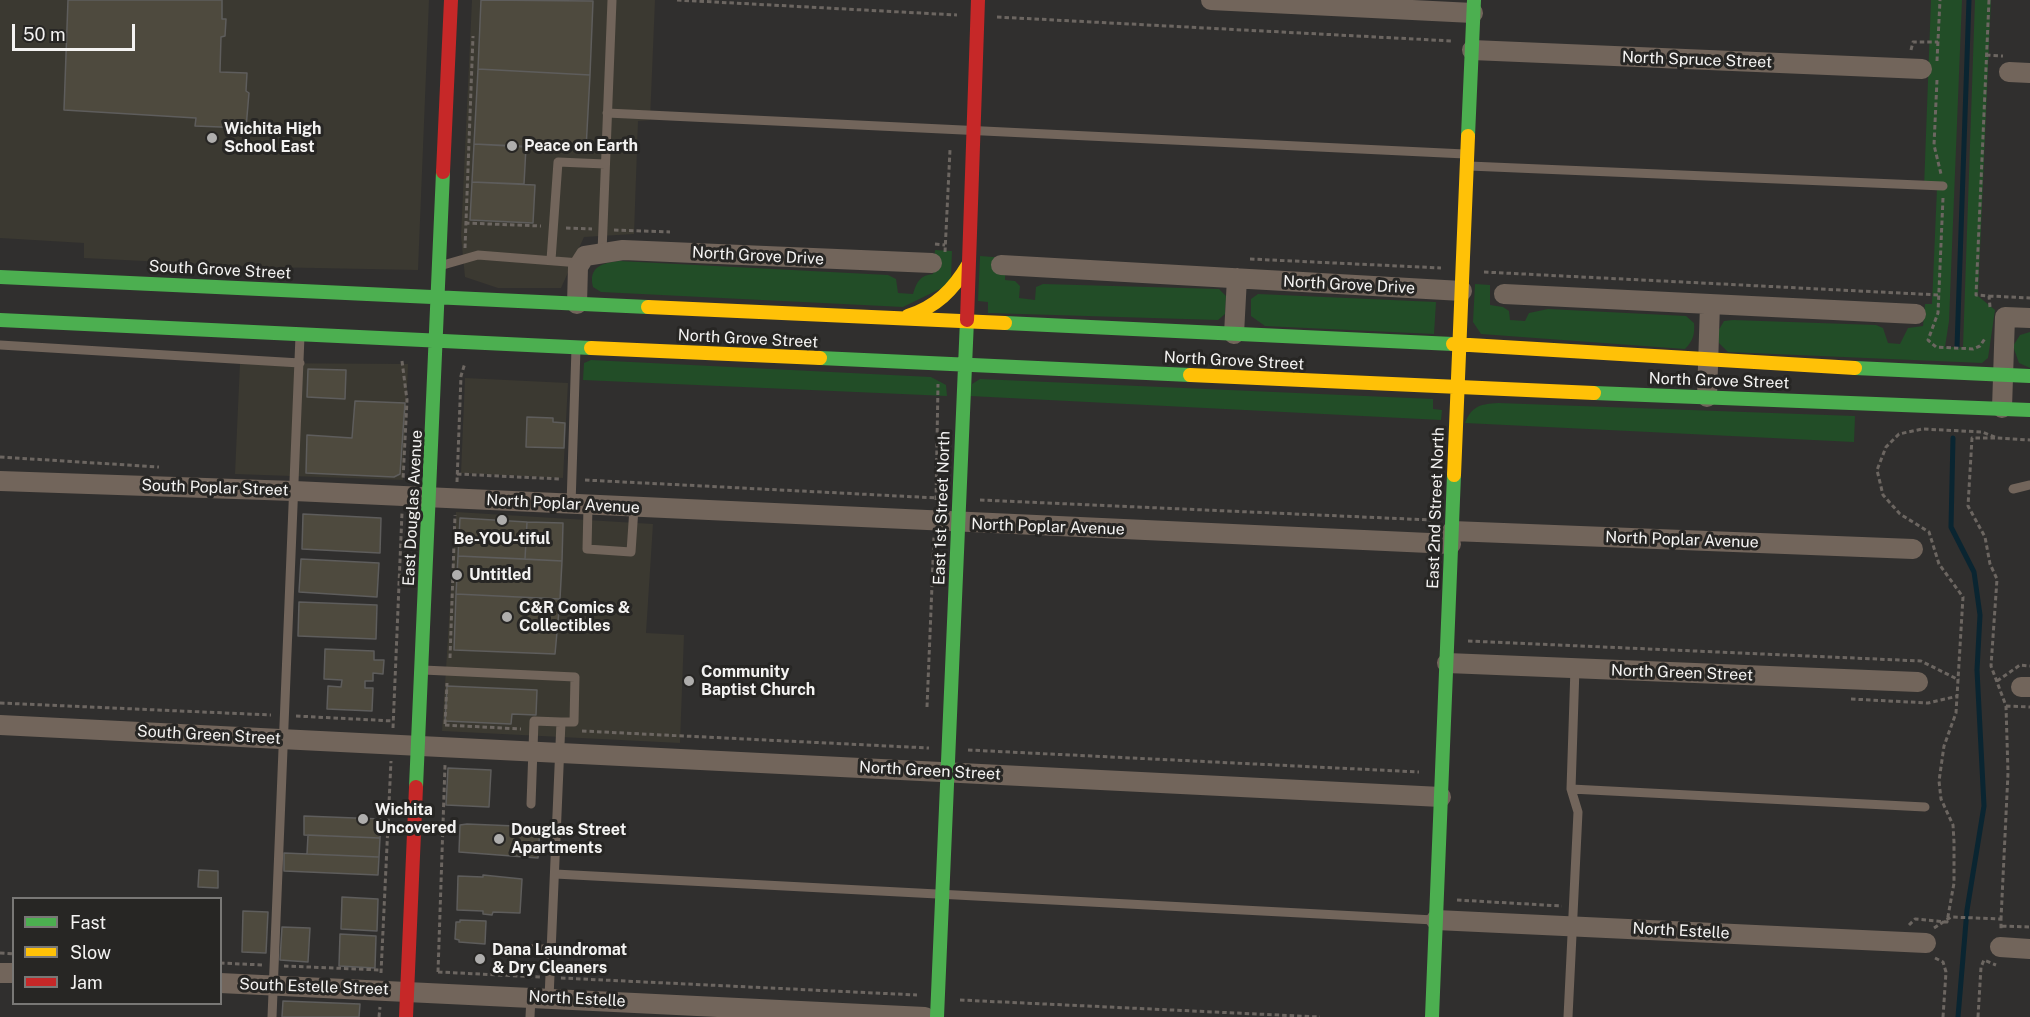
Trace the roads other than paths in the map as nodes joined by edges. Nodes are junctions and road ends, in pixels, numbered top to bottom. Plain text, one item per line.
1 (451, 0) edge
2 (612, 0) edge
3 (978, 0) edge
4 (1211, 0) edge
5 (1474, 7) edge
6 (1472, 50) junction
7 (1932, 70) road end
8 (2009, 72) dead end
9 (2030, 73) edge
10 (607, 113) junction
11 (973, 131) junction
12 (1467, 160) junction
13 (605, 164) junction
14 (1943, 186) road end
15 (589, 257) junction
16 (551, 260) junction
17 (938, 261) road end
18 (968, 265) junction
19 (1001, 265) dead end
20 (440, 266) junction
21 (0, 277) edge
22 (1237, 278) junction
23 (1462, 291) junction
24 (1504, 294) dead end
25 (438, 298) junction
26 (577, 304) junction
27 (1710, 304) junction
28 (1916, 314) dead end
29 (2030, 318) edge
30 (895, 319) junction
31 (0, 320) edge
32 (968, 322) junction
33 (300, 334) junction
34 (1234, 334) junction
35 (436, 340) junction
36 (1460, 344) junction
37 (0, 345) edge
38 (576, 347) junction
39 (1708, 361) junction
40 (300, 363) junction
41 (965, 366) junction
42 (2003, 375) junction
43 (2030, 376) edge
44 (1458, 388) junction
45 (1707, 397) junction
46 (2002, 408) junction
47 (2030, 410) edge
48 (0, 481) edge
49 (2030, 485) edge
50 (2013, 489) dead end
51 (294, 491) junction
52 (429, 498) junction
53 (579, 505) junction
54 (634, 508) junction
55 (958, 523) junction
56 (1452, 538) junction
57 (1913, 549) dead end
58 (1447, 663) junction
59 (1575, 668) junction
60 (422, 670) junction
61 (1918, 682) dead end
62 (561, 722) junction
63 (0, 725) edge
64 (284, 739) junction
65 (418, 746) junction
66 (533, 752) junction
67 (561, 754) junction
68 (948, 772) junction
69 (1571, 789) junction
70 (1441, 797) junction
71 (531, 804) dead end
72 (1925, 807) dead end
73 (555, 874) junction
74 (943, 894) junction
75 (1436, 920) junction
76 (1572, 926) junction
77 (1926, 943) road end
78 (2000, 947) road end
79 (512, 949) dead end
80 (552, 949) junction
81 (2030, 949) edge
82 (222, 983) edge
83 (273, 986) junction
84 (408, 990) junction
85 (540, 997) junction
86 (272, 1017) edge
87 (406, 1017) edge
88 (530, 1017) edge
89 (926, 1017) edge
90 (937, 1017) edge
91 (1432, 1017) edge
92 (1568, 1017) edge

1 - 20 street, East Douglas Avenue
2 - 10 lane
3 - 11 street, East 1st Street North
4 - 5 street
5 - 6 street, East 2nd Street North
6 - 7 street, North Spruce Street
6 - 12 street, East 2nd Street North
8 - 9 street
10 - 11 lane
10 - 13 lane
11 - 12 lane
11 - 18 street, East 1st Street North
12 - 14 lane
12 - 23 street, East 2nd Street North
13 - 15 lane
13 - 16 lane
15 - 16 lane
15 - 17 street, North Grove Drive
15 - 26 street
16 - 20 lane
18 - 30 street
18 - 32 street, East 1st Street North
19 - 22 street, North Grove Drive
20 - 25 street, East Douglas Avenue
21 - 25 street, South Grove Street
22 - 23 street, North Grove Drive
22 - 34 street
23 - 36 street, East 2nd Street North
24 - 27 street
25 - 26 street, North Grove Street
25 - 35 street, East Douglas Avenue
26 - 30 street, North Grove Street
27 - 28 street
27 - 39 street
29 - 42 street
30 - 32 street, North Grove Street
31 - 33 street
32 - 34 street, North Grove Street
32 - 41 street, East 1st Street North
33 - 35 street
33 - 40 lane
34 - 36 street, North Grove Street
35 - 38 street, North Grove Street
35 - 52 street, East Douglas Avenue
36 - 39 street, North Grove Street
36 - 44 street, East 2nd Street North
37 - 40 lane
38 - 41 street, North Grove Street
38 - 53 lane
39 - 42 street, North Grove Street
39 - 45 street
40 - 51 lane
41 - 44 street, North Grove Street
41 - 55 street, East 1st Street North
42 - 43 street, North Grove Street
42 - 46 street
44 - 45 street, North Grove Street
44 - 56 street, East 2nd Street North
45 - 46 street, North Grove Street
46 - 47 street, North Grove Street
48 - 51 street, South Poplar Street
49 - 50 lane
51 - 52 street, South Poplar Street
51 - 64 lane
52 - 53 street, North Poplar Avenue
52 - 60 street, East Douglas Avenue
53 - 54 street, North Poplar Avenue
53 - 54 lane
54 - 55 street, North Poplar Avenue
55 - 56 street, North Poplar Avenue
55 - 68 street, East 1st Street North
56 - 57 street, North Poplar Avenue
56 - 58 street, East 2nd Street North
58 - 59 street, North Green Street
58 - 70 street, East 2nd Street North
59 - 61 street, North Green Street
59 - 69 lane
60 - 62 lane
60 - 65 street, East Douglas Avenue
62 - 66 lane
62 - 67 lane
63 - 64 street, South Green Street
64 - 65 street, South Green Street
64 - 83 lane
65 - 66 street, North Green Street
65 - 84 street, East Douglas Avenue
66 - 67 street, North Green Street
66 - 71 lane
67 - 68 street, North Green Street
67 - 73 lane
68 - 70 street, North Green Street
68 - 74 street, East 1st Street North
69 - 72 lane
69 - 76 lane
70 - 75 street, East 2nd Street North
73 - 74 lane
73 - 80 lane
74 - 75 lane
74 - 90 street, East 1st Street North
75 - 76 street, North Estelle
75 - 91 street, East 2nd Street North
76 - 77 street, North Estelle
76 - 92 lane
78 - 81 street
79 - 80 lane
80 - 85 lane
82 - 83 street, South Estelle Street
83 - 84 street, South Estelle Street
83 - 86 lane
84 - 85 street, North Estelle
84 - 87 street, East Douglas Avenue
85 - 88 lane
85 - 89 street, North Estelle

